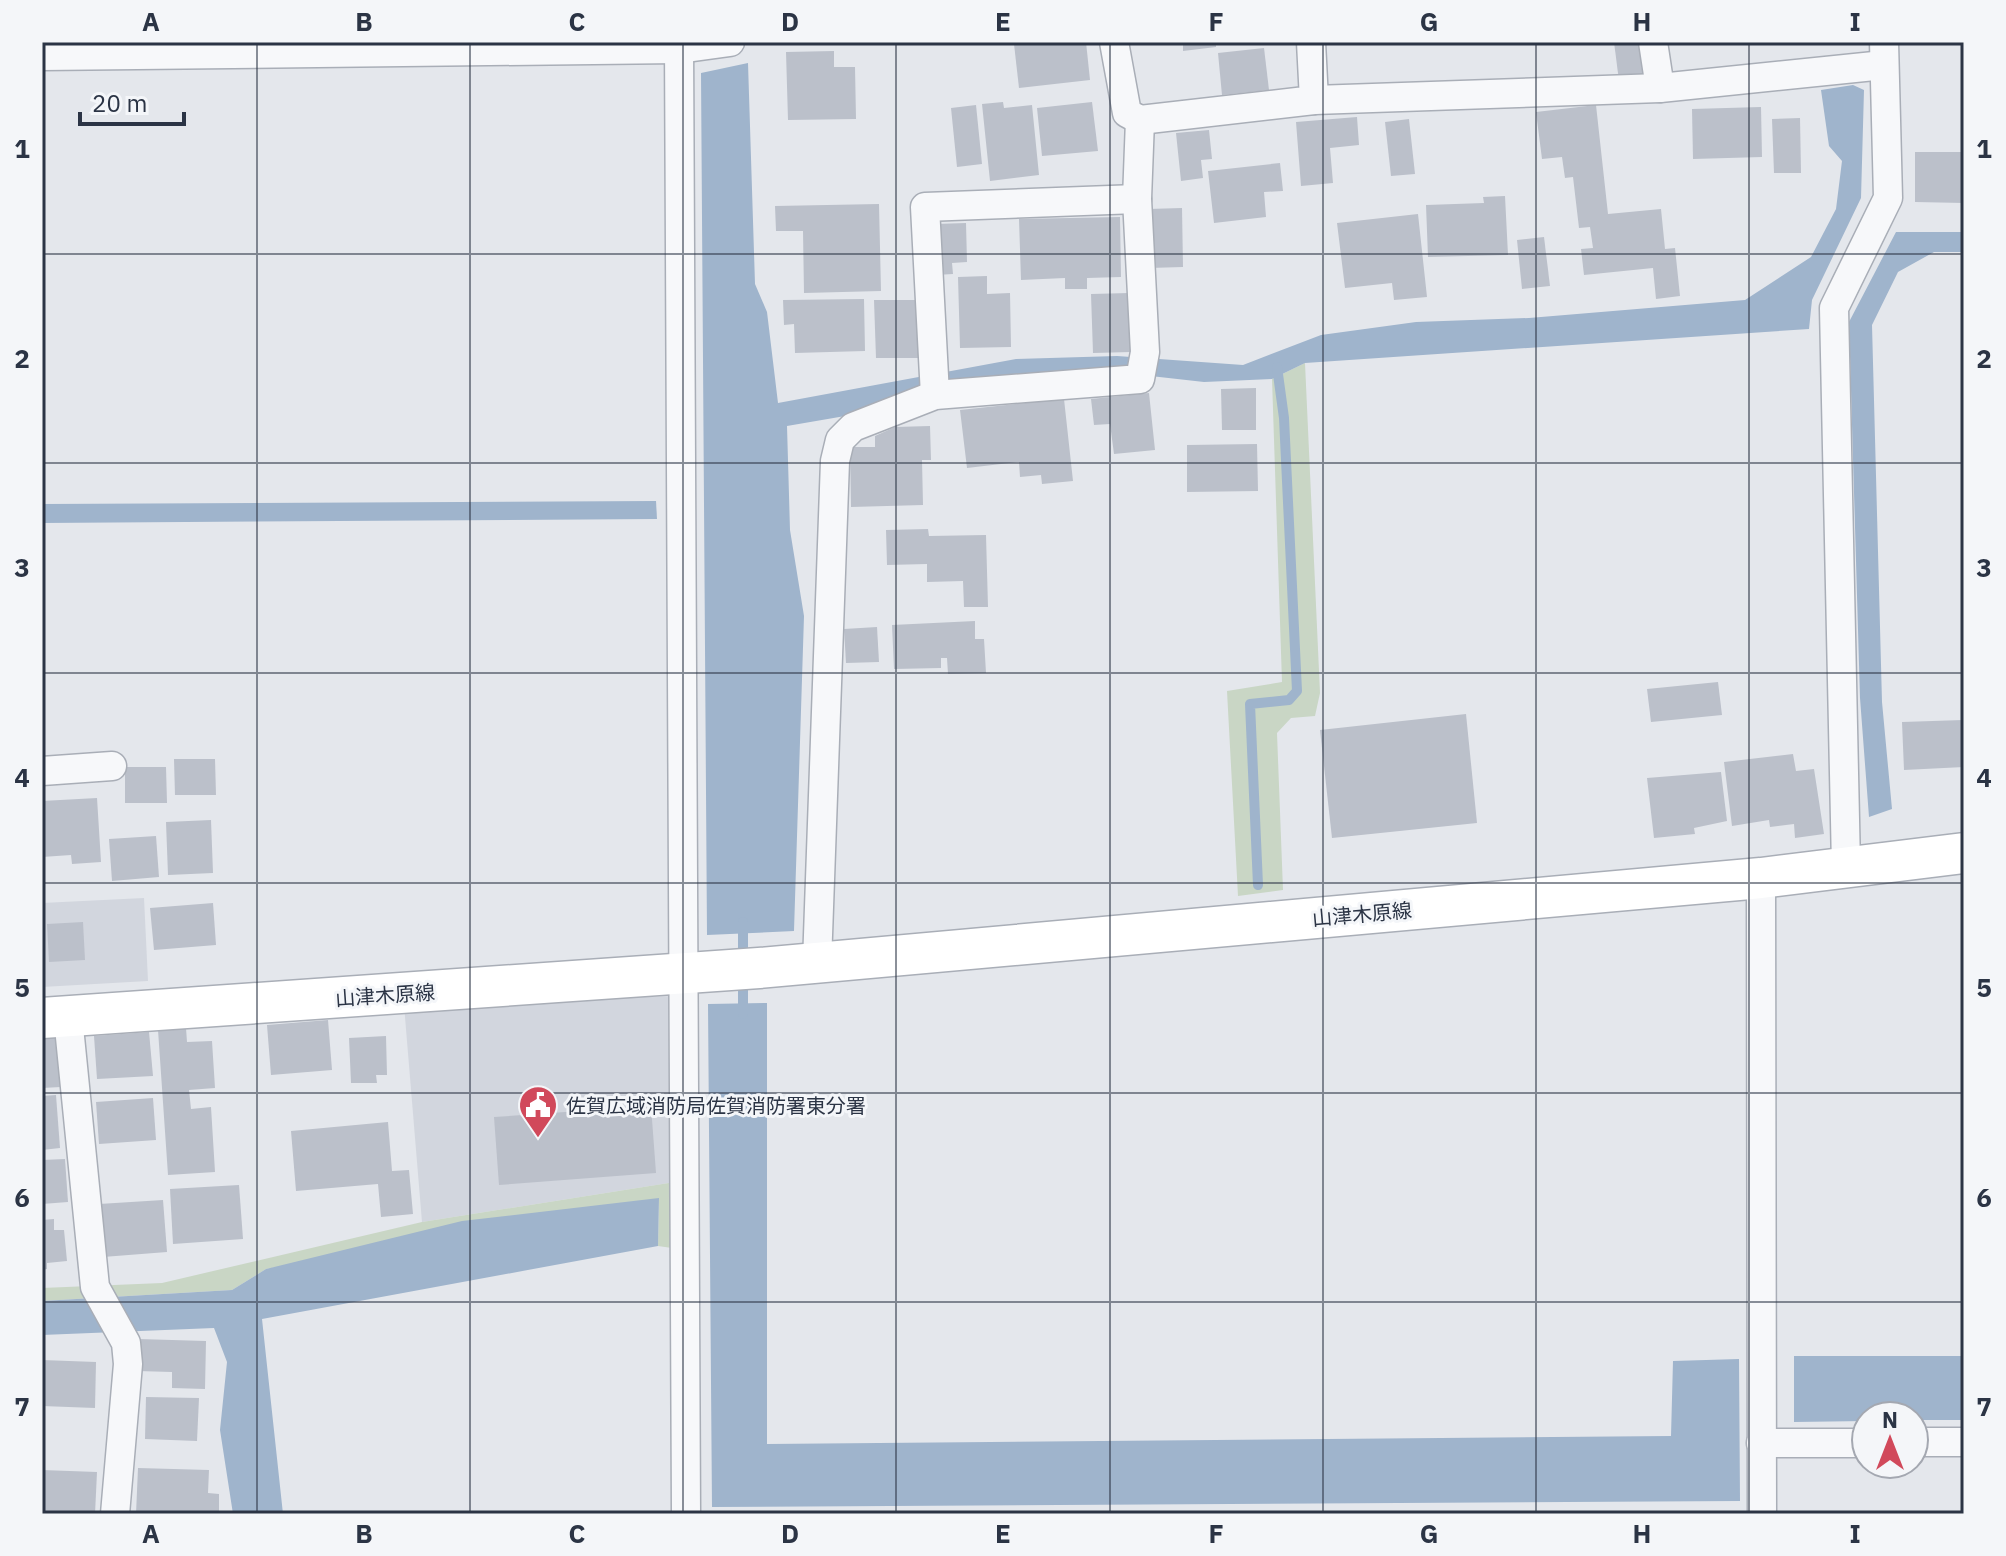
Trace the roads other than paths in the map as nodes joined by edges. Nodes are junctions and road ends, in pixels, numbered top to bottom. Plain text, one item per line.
1 (730, 42) edge
2 (1114, 42) edge
3 (1311, 42) edge
4 (1653, 42) edge
5 (679, 46) edge
6 (1884, 54) edge
7 (42, 56) edge
8 (1660, 88) junction
9 (1314, 100) junction
10 (1140, 120) junction
11 (1137, 199) junction
12 (935, 395) junction
13 (112, 766) dead end
14 (42, 771) edge
15 (1964, 853) edge
16 (1846, 866) junction
17 (1761, 878) junction
18 (817, 963) junction
19 (684, 974) junction
20 (55, 1018) edge
21 (1930, 1442) edge
22 (1964, 1442) edge
23 (1761, 1443) junction
24 (1850, 1443) edge
25 (115, 1514) edge
26 (686, 1514) edge
27 (1762, 1514) edge

1 - 5 street
2 - 10 street
3 - 9 street
4 - 8 street
5 - 7 street
5 - 19 street
6 - 8 street
6 - 16 street
8 - 9 street
9 - 10 street
10 - 11 street
11 - 12 street
11 - 12 street
12 - 18 street
13 - 14 street
15 - 16 street, 山津木原線
16 - 17 street, 山津木原線
17 - 18 street, 山津木原線
17 - 23 street
18 - 19 street, 山津木原線
19 - 20 street, 山津木原線
19 - 26 street
20 - 25 street
21 - 22 street
23 - 24 street
23 - 27 street

